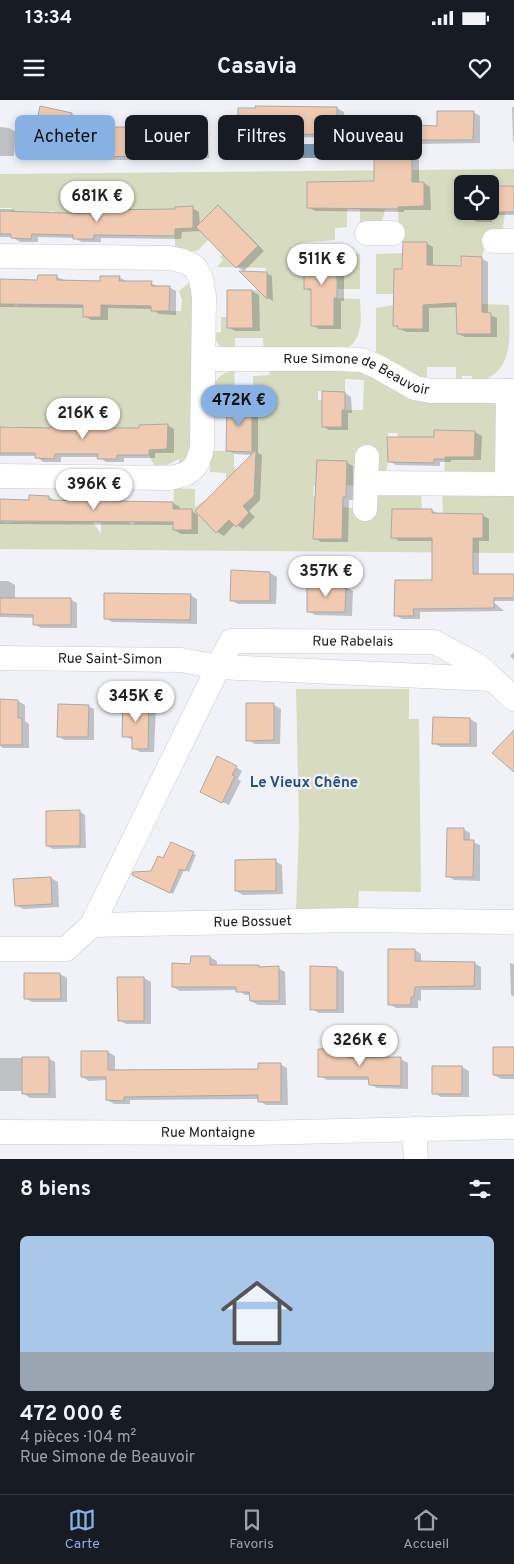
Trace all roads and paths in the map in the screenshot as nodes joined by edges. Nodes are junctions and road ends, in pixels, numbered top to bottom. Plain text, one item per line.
1 (367, 232) dead end
2 (393, 232) dead end
3 (0, 256) edge
4 (204, 359) junction
5 (511, 391) edge
6 (367, 457) dead end
7 (0, 476) edge
8 (366, 483) junction
9 (511, 484) edge
10 (366, 509) dead end
11 (0, 658) edge
12 (218, 667) junction
13 (492, 678) junction
14 (514, 699) edge
15 (514, 922) edge
16 (92, 925) junction
17 (0, 950) edge
18 (514, 1127) edge
19 (414, 1129) junction
20 (0, 1132) edge
21 (416, 1159) edge

1 - 2 street
3 - 4 street
4 - 5 street, Rue Simone de Beauvoir
4 - 7 street
5 - 9 street, Rue Simone de Beauvoir
6 - 8 street
8 - 9 street, Rue Simone de Beauvoir
8 - 10 street
11 - 12 street, Rue Saint-Simon
12 - 13 street
12 - 13 street, Rue Rabelais
12 - 16 street, Rue Rabelais
13 - 14 street, Rue Rabelais
15 - 16 street, Rue Bossuet
16 - 17 street
18 - 19 street, Rue Montaigne
19 - 20 street, Rue Montaigne
19 - 21 street

